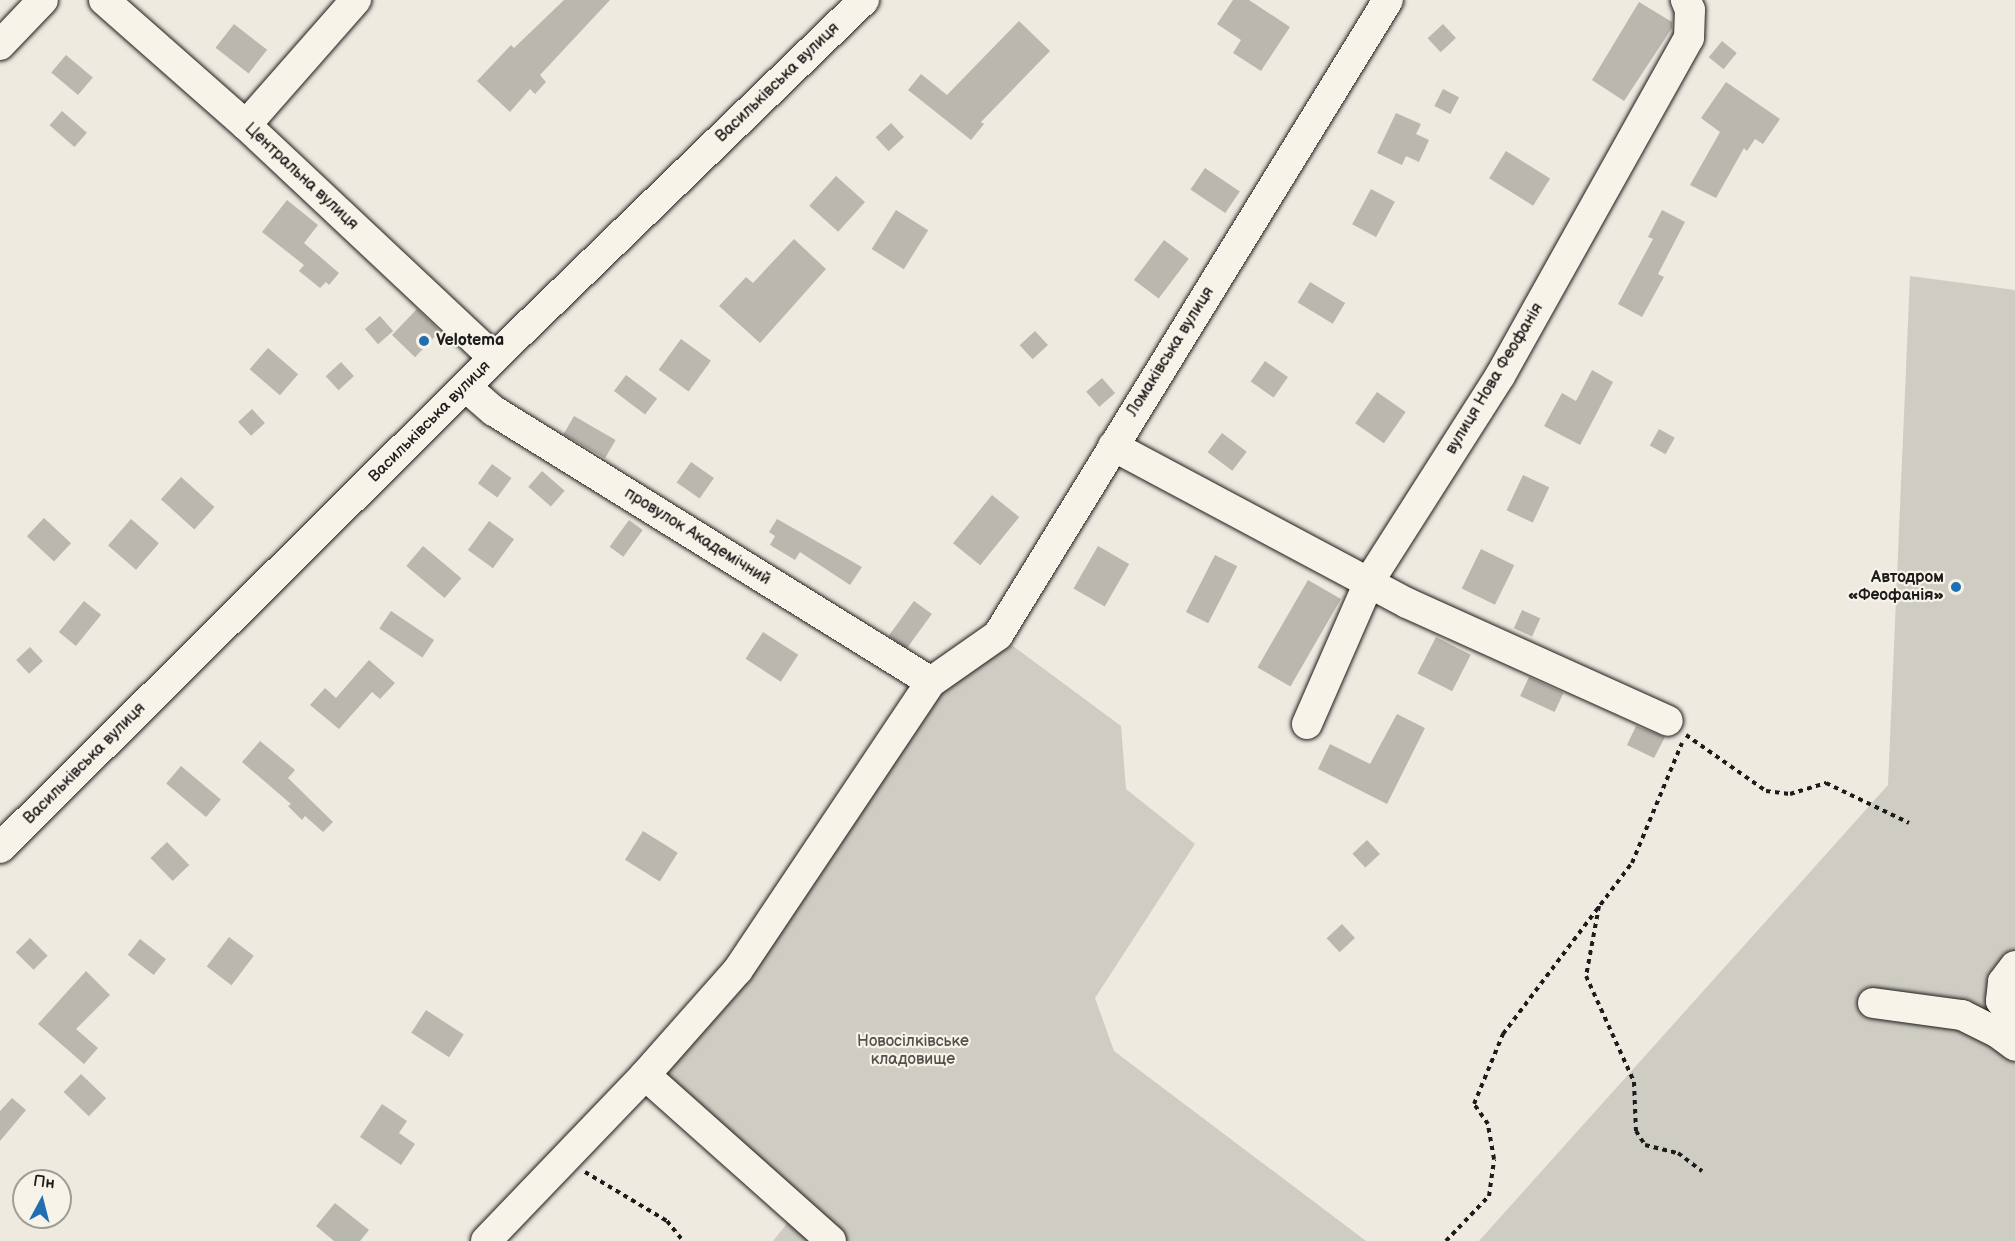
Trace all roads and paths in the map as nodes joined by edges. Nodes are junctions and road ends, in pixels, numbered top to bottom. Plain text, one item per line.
1 (43, 0) edge
2 (104, 0) edge
3 (356, 0) edge
4 (864, 0) edge
5 (1388, 0) edge
6 (1686, 0) edge
7 (0, 45) edge
8 (246, 125) junction
9 (494, 358) junction
10 (466, 387) junction
11 (1113, 446) junction
12 (1370, 580) junction
13 (931, 682) junction
14 (1307, 724) dead end
15 (1677, 728) junction
16 (1909, 823) dead end
17 (0, 848) edge
18 (1599, 902) junction
19 (2015, 966) edge
20 (1874, 1003) dead end
21 (2009, 1029) edge
22 (645, 1075) junction
23 (564, 1160) junction
24 (1702, 1171) dead end
25 (682, 1240) edge
26 (486, 1241) edge
27 (831, 1241) edge
28 (1446, 1241) edge

1 - 7 street
2 - 8 street, Центральна вулиця
3 - 8 street
4 - 9 street, Васильківська вулиця
5 - 11 street, Ломаківська вулиця
6 - 12 street, вулиця Нова Феофанія
8 - 9 street, Центральна вулиця
9 - 10 street, Васильківська вулиця
10 - 13 street, провулок Академічний
10 - 17 street, Васильківська вулиця
11 - 12 street
11 - 13 street, Ломаківська вулиця
12 - 14 street, вулиця Нова Феофанія
12 - 15 street
13 - 22 street
15 - 16 path
15 - 18 path
18 - 24 path
18 - 28 path
19 - 21 street
20 - 21 street
22 - 23 street
22 - 27 street
23 - 25 path
23 - 26 street

